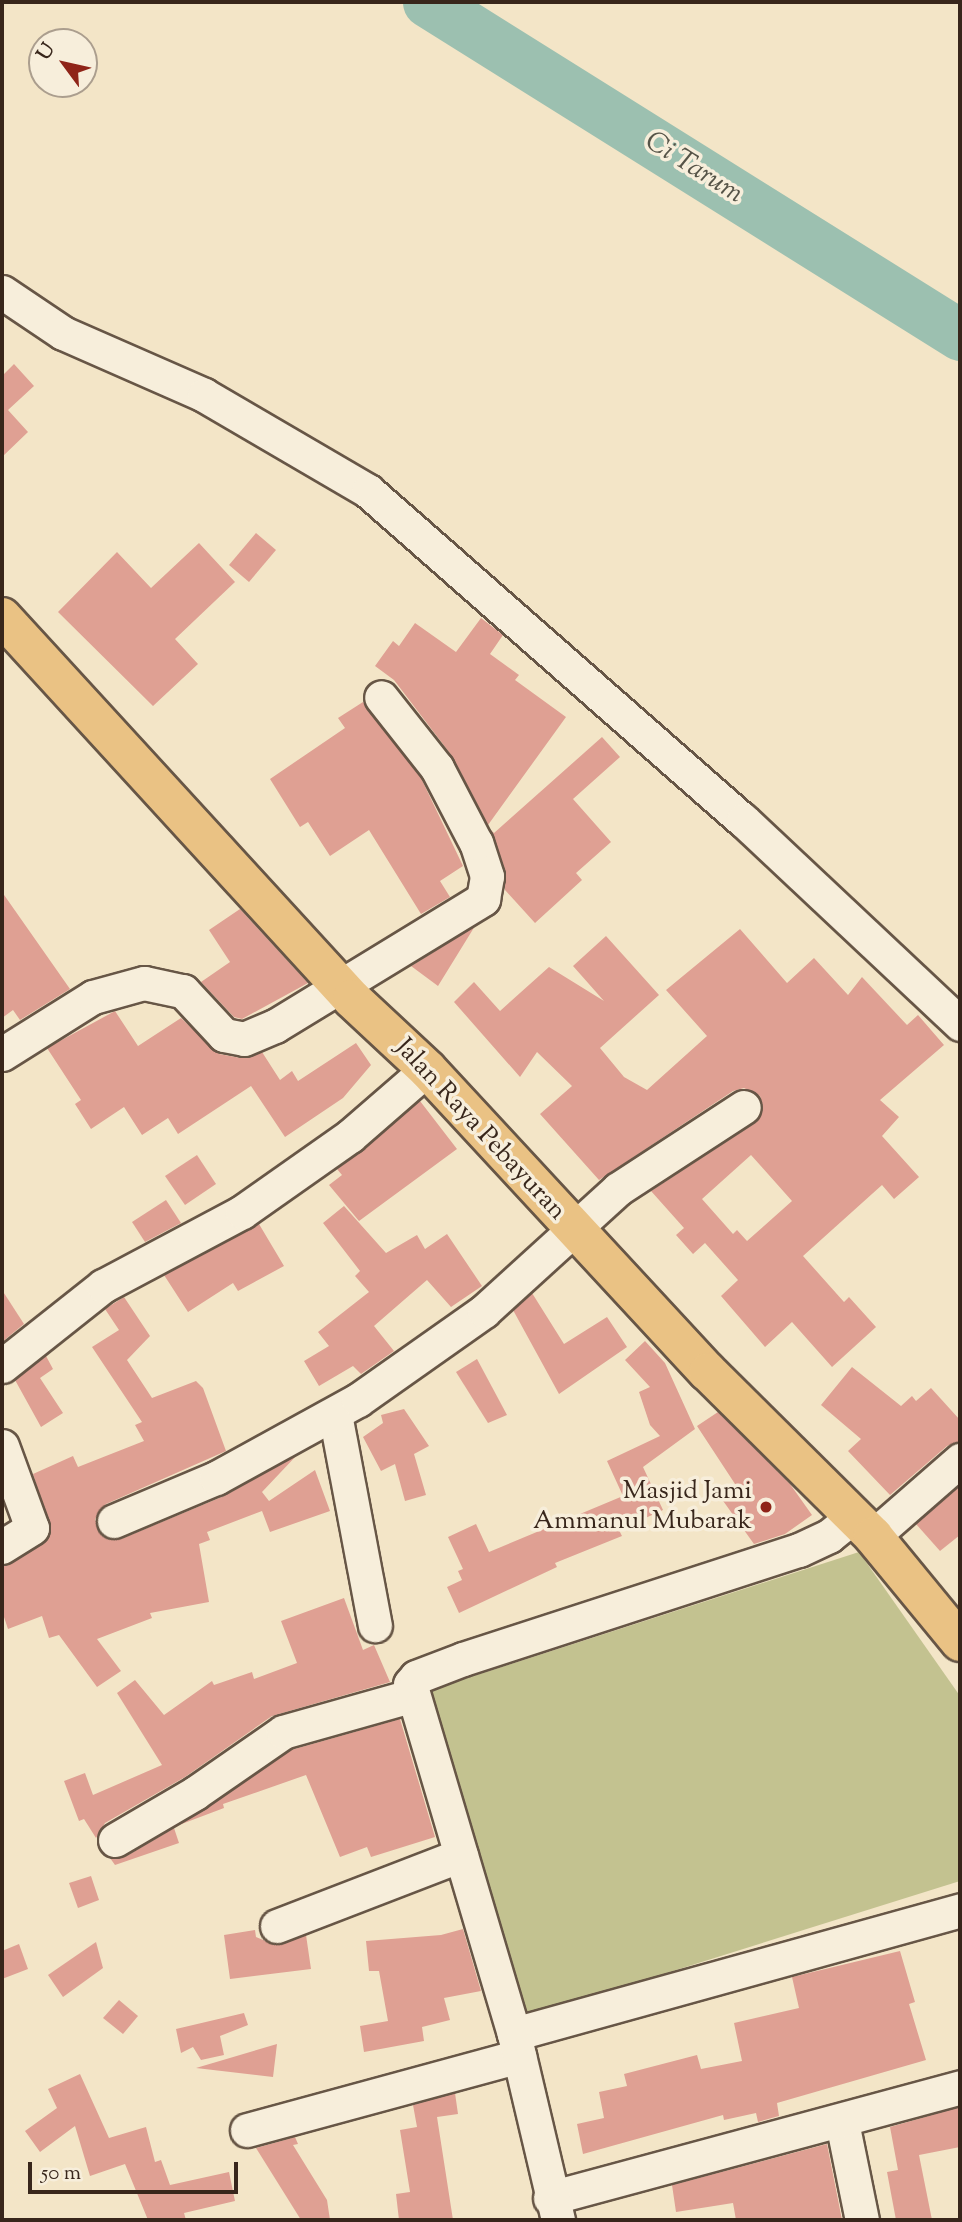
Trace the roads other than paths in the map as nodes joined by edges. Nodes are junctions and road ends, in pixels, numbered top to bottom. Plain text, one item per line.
1 (2, 292) edge
2 (2, 617) edge
3 (382, 697) dead end
4 (340, 983) junction
5 (960, 1024) edge
6 (2, 1054) edge
7 (427, 1069) junction
8 (744, 1107) dead end
9 (574, 1231) junction
10 (2, 1366) edge
11 (335, 1414) junction
12 (2, 1446) edge
13 (960, 1460) edge
14 (114, 1521) dead end
15 (863, 1526) junction
16 (2, 1547) edge
17 (375, 1625) dead end
18 (960, 1642) edge
19 (410, 1696) junction
20 (115, 1840) dead end
21 (461, 1855) junction
22 (960, 1910) edge
23 (277, 1926) dead end
24 (517, 2045) junction
25 (960, 2087) edge
26 (842, 2122) junction
27 (247, 2130) dead end
28 (554, 2209) edge
29 (862, 2220) edge

1 - 5 street
2 - 4 main road, Jalan Raya Pebayuran
3 - 4 street
4 - 6 street
4 - 7 main road, Jalan Raya Pebayuran
7 - 9 main road, Jalan Raya Pebayuran
7 - 10 street
8 - 9 street
9 - 11 street
9 - 15 main road, Jalan Raya Pebayuran
11 - 14 street
11 - 17 street
12 - 16 street
13 - 15 street
15 - 18 main road, Jalan Raya Pebayuran
15 - 19 street
19 - 20 street
19 - 21 street
21 - 23 street
21 - 24 street
22 - 24 street
24 - 27 street
24 - 28 street
25 - 26 street
26 - 28 street
26 - 29 street

